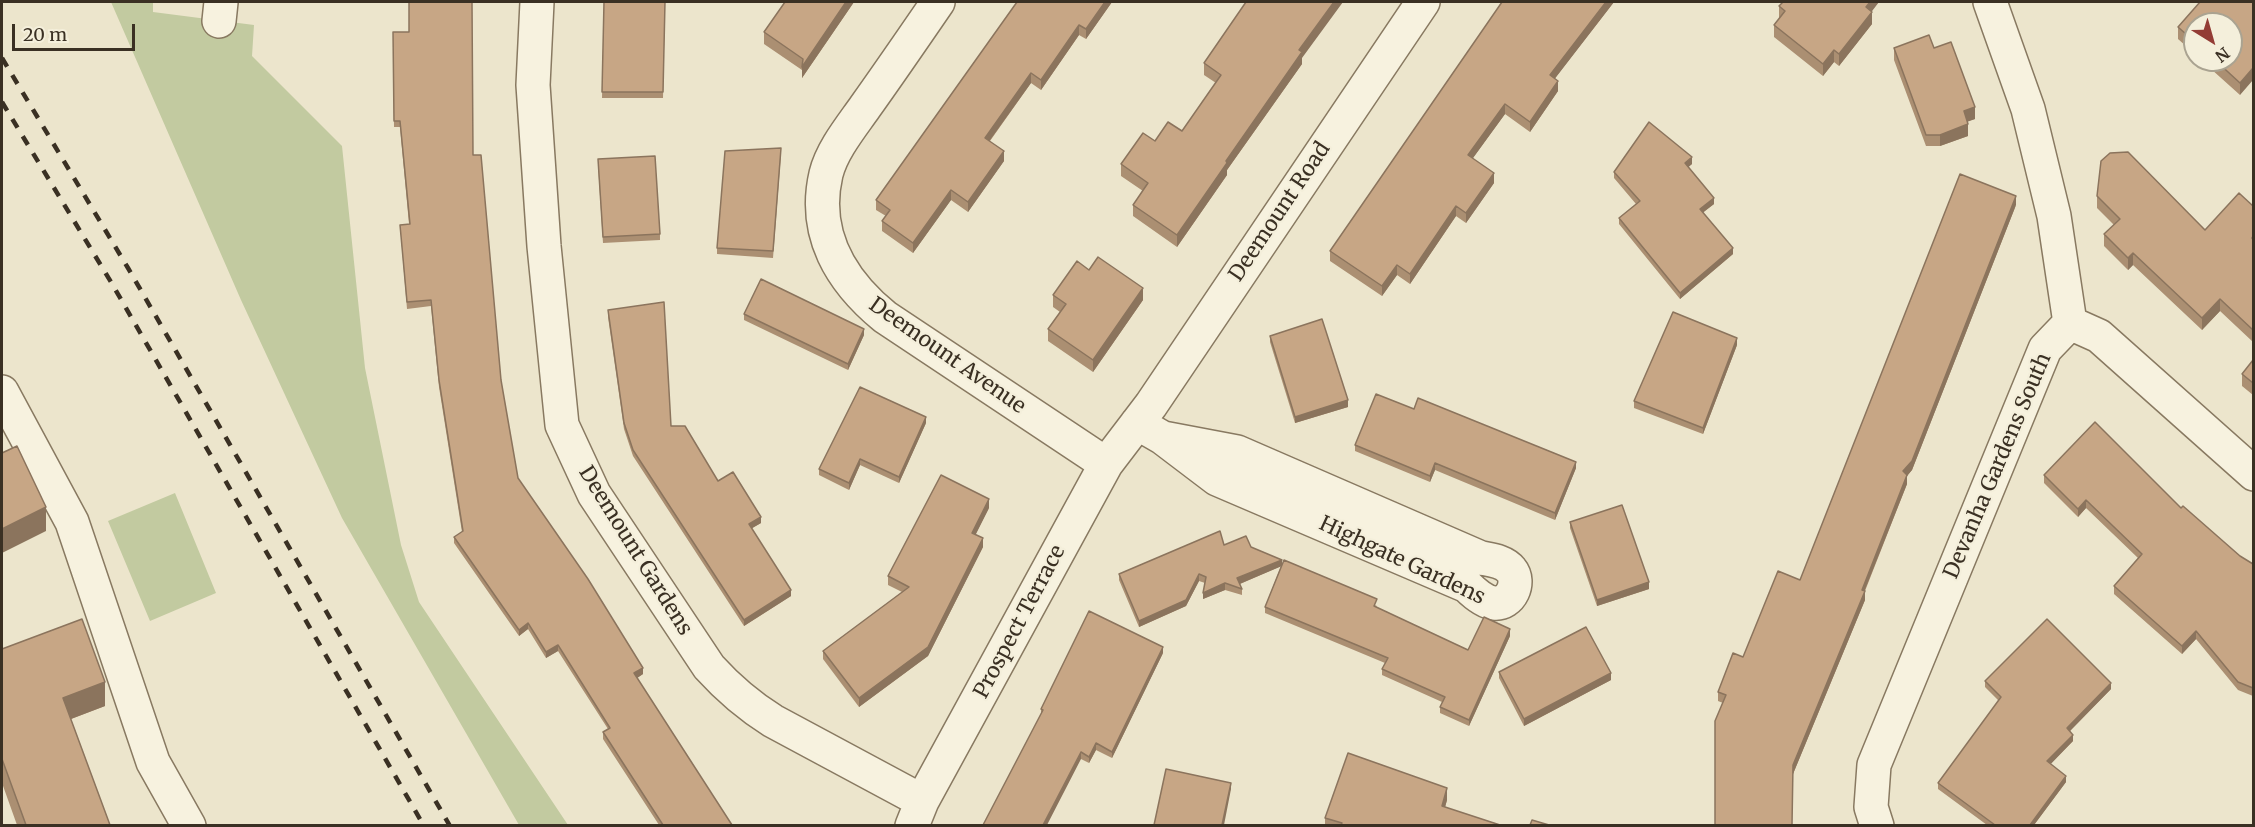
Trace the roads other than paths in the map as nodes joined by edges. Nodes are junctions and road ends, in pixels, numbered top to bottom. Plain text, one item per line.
1 (537, 2) edge
2 (938, 2) edge
3 (1423, 2) edge
4 (1990, 2) edge
5 (2070, 323) junction
6 (2, 392) edge
7 (1150, 430) junction
8 (1106, 464) junction
9 (2253, 474) edge
10 (917, 813) edge
11 (189, 825) edge
12 (1877, 825) edge

1 - 10 street, Deemount Gardens
2 - 8 street, Deemount Avenue
3 - 7 street, Deemount Road
4 - 5 street
5 - 9 street
5 - 12 street, Devanha Gardens South
6 - 11 street
7 - 7 street, Highgate Gardens
7 - 8 street, Prospect Terrace
8 - 10 street, Prospect Terrace

